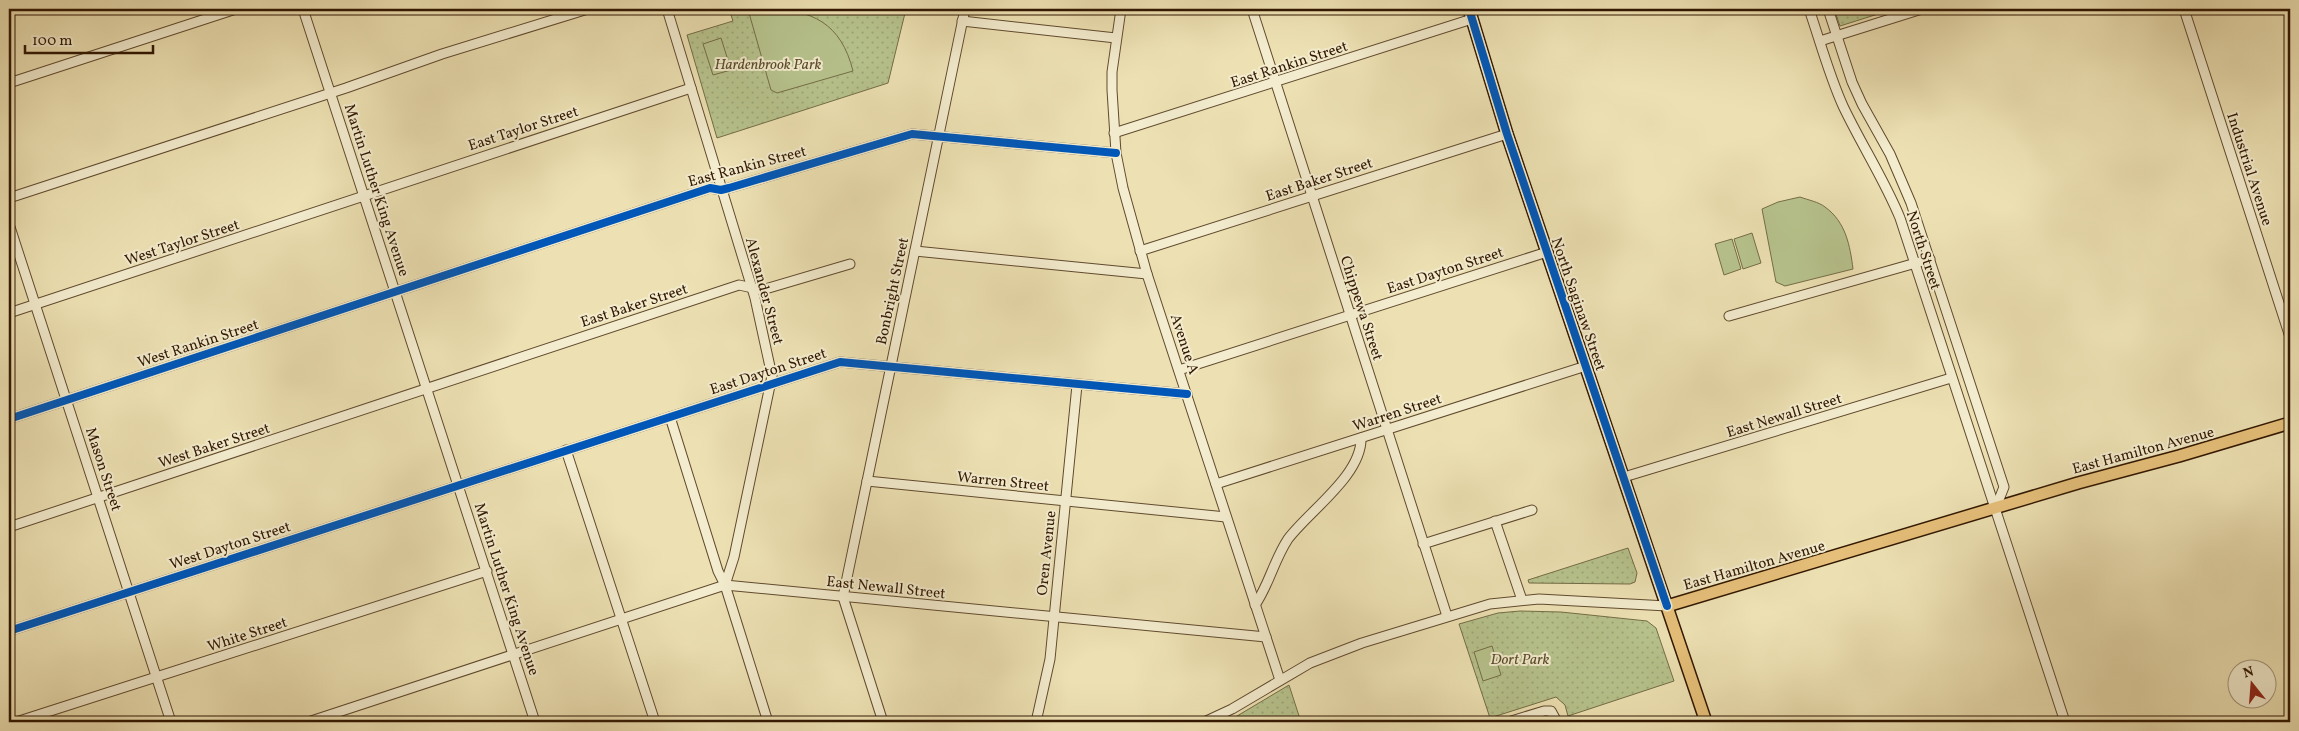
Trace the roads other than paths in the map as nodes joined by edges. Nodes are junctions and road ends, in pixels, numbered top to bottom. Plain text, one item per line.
1 (236, 9) edge
2 (303, 9) edge
3 (588, 9) edge
4 (667, 9) edge
5 (964, 9) edge
6 (1120, 9) edge
7 (1252, 9) edge
8 (1810, 9) edge
9 (1828, 9) edge
10 (1922, 9) edge
11 (2184, 9) edge
12 (1470, 14) edge
13 (962, 21) junction
14 (1837, 36) junction
15 (1116, 38) junction
16 (1820, 41) junction
17 (9, 83) edge
18 (1276, 83) junction
19 (691, 88) junction
20 (331, 93) junction
21 (1114, 133) junction
22 (1507, 134) junction
23 (938, 136) junction
24 (1116, 153) junction
25 (721, 190) junction
26 (1311, 196) junction
27 (365, 197) junction
28 (9, 198) edge
29 (9, 224) edge
30 (915, 251) junction
31 (1140, 251) junction
32 (1547, 252) junction
33 (1930, 259) junction
34 (1914, 262) junction
35 (850, 264) dead end
36 (1147, 274) junction
37 (751, 287) junction
38 (396, 293) junction
39 (35, 305) junction
40 (9, 313) edge
41 (1350, 315) junction
42 (1729, 316) dead end
43 (2290, 337) edge
44 (890, 366) junction
45 (1586, 366) junction
46 (1179, 370) junction
47 (1951, 378) junction
48 (1077, 384) junction
49 (770, 385) junction
50 (428, 389) junction
51 (1187, 394) junction
52 (67, 400) junction
53 (670, 417) junction
54 (9, 420) edge
55 (2290, 423) edge
56 (1386, 430) junction
57 (1361, 438) junction
58 (566, 450) junction
59 (1624, 477) junction
60 (867, 482) junction
61 (1216, 484) junction
62 (459, 486) junction
63 (98, 497) junction
64 (1065, 501) junction
65 (1996, 507) junction
66 (1532, 510) dead end
67 (1226, 517) junction
68 (1495, 521) junction
69 (9, 526) edge
70 (1423, 544) junction
71 (486, 571) junction
72 (725, 585) junction
73 (129, 592) junction
74 (843, 597) junction
75 (1522, 600) junction
76 (1255, 605) junction
77 (1667, 606) junction
78 (1447, 616) junction
79 (1054, 617) junction
80 (621, 620) junction
81 (9, 631) edge
82 (1266, 637) junction
83 (514, 656) junction
84 (156, 677) junction
85 (1280, 680) junction
86 (16, 722) edge
87 (171, 722) edge
88 (308, 722) edge
89 (535, 722) edge
90 (654, 722) edge
91 (768, 722) edge
92 (883, 722) edge
93 (1036, 722) edge
94 (1204, 722) edge
95 (1508, 722) edge
96 (1557, 722) edge
97 (1706, 722) edge
98 (2065, 722) edge

1 - 17 street
2 - 20 street, Martin Luther King Avenue
3 - 20 street
4 - 19 street, Alexander Street
5 - 13 street, Bonbright Street
6 - 15 street, Avenue A
7 - 18 street, Chippewa Street
8 - 16 street, North Street
9 - 14 street, North Street
10 - 14 street
11 - 43 street, Industrial Avenue
12 - 18 street, East Rankin Street
12 - 22 main road, North Saginaw Street
13 - 15 street
13 - 23 street, Bonbright Street
14 - 16 street
14 - 33 street, North Street
15 - 21 street, Avenue A
16 - 34 street, North Street
18 - 21 street, East Rankin Street
18 - 26 street, Chippewa Street
19 - 25 street, Alexander Street
19 - 27 street, East Taylor Street
20 - 27 street, Martin Luther King Avenue
20 - 28 street
21 - 24 street, Avenue A
22 - 26 street, East Baker Street
22 - 32 main road, North Saginaw Street
23 - 24 street, East Rankin Street
23 - 25 street, East Rankin Street
23 - 30 street, Bonbright Street
24 - 31 street, Avenue A
25 - 37 street, Alexander Street
25 - 38 street, East Rankin Street
26 - 31 street, East Baker Street
26 - 41 street, Chippewa Street
27 - 38 street, Martin Luther King Avenue
27 - 39 street, West Taylor Street
29 - 39 street, Mason Street
30 - 36 street
30 - 44 street, Bonbright Street
31 - 36 street, Avenue A
32 - 41 street, East Dayton Street
32 - 45 main road, North Saginaw Street
33 - 34 street
33 - 65 street, North Street
34 - 42 street
34 - 47 street, North Street
35 - 37 street, East Baker Street
36 - 46 street, Avenue A
37 - 49 street, Alexander Street
37 - 50 street, East Baker Street
38 - 50 street, Martin Luther King Avenue
38 - 52 street, West Rankin Street
39 - 40 street, West Taylor Street
39 - 52 street, Mason Street
41 - 46 street, East Dayton Street
41 - 56 street, Chippewa Street
44 - 48 street, East Dayton Street
44 - 49 street, East Dayton Street
44 - 60 street, Bonbright Street
45 - 56 street, Warren Street
45 - 59 main road, North Saginaw Street
46 - 51 street, Avenue A
47 - 59 street, East Newall Street
47 - 65 street, North Street
48 - 51 street, East Dayton Street
48 - 64 street, Oren Avenue
49 - 53 street, East Dayton Street
49 - 72 street, Alexander Street
50 - 62 street, Martin Luther King Avenue
50 - 63 street, West Baker Street
51 - 61 street, Avenue A
52 - 54 street, West Rankin Street
52 - 63 street, Mason Street
53 - 58 street, East Dayton Street
53 - 72 street
55 - 65 main road, East Hamilton Avenue
56 - 57 street, Warren Street
56 - 70 street, Chippewa Street
57 - 61 street, Warren Street
57 - 76 street
58 - 62 street, East Dayton Street
58 - 80 street
59 - 77 main road, North Saginaw Street
60 - 64 street, Warren Street
60 - 74 street, Bonbright Street
61 - 67 street, Avenue A
62 - 71 street, Martin Luther King Avenue
62 - 73 street, West Dayton Street
63 - 69 street, West Baker Street
63 - 73 street, Mason Street
64 - 67 street, Warren Street
64 - 79 street, Oren Avenue
65 - 77 main road, East Hamilton Avenue
65 - 98 street, North Street
66 - 68 street
67 - 76 street, Avenue A
68 - 70 street
68 - 75 street
70 - 78 street, Chippewa Street
71 - 83 street, Martin Luther King Avenue
71 - 84 street, White Street
72 - 74 street, East Newall Street
72 - 80 street, East Newall Street
72 - 91 street
73 - 81 street, West Dayton Street
73 - 84 street, Mason Street
74 - 79 street, East Newall Street
74 - 92 street, Bonbright Street
75 - 77 street, East Hamilton Avenue
75 - 78 street, East Hamilton Avenue
76 - 82 street, Avenue A
77 - 97 main road, North Saginaw Street
78 - 85 street, East Hamilton Avenue
79 - 82 street, East Newall Street
79 - 93 street, Oren Avenue
80 - 83 street, East Newall Street
80 - 90 street
82 - 85 street, Avenue A
83 - 88 street, East Newall Street
83 - 89 street, Martin Luther King Avenue
84 - 86 street, White Street
84 - 87 street, Mason Street
85 - 94 street, East Hamilton Avenue
95 - 96 street

